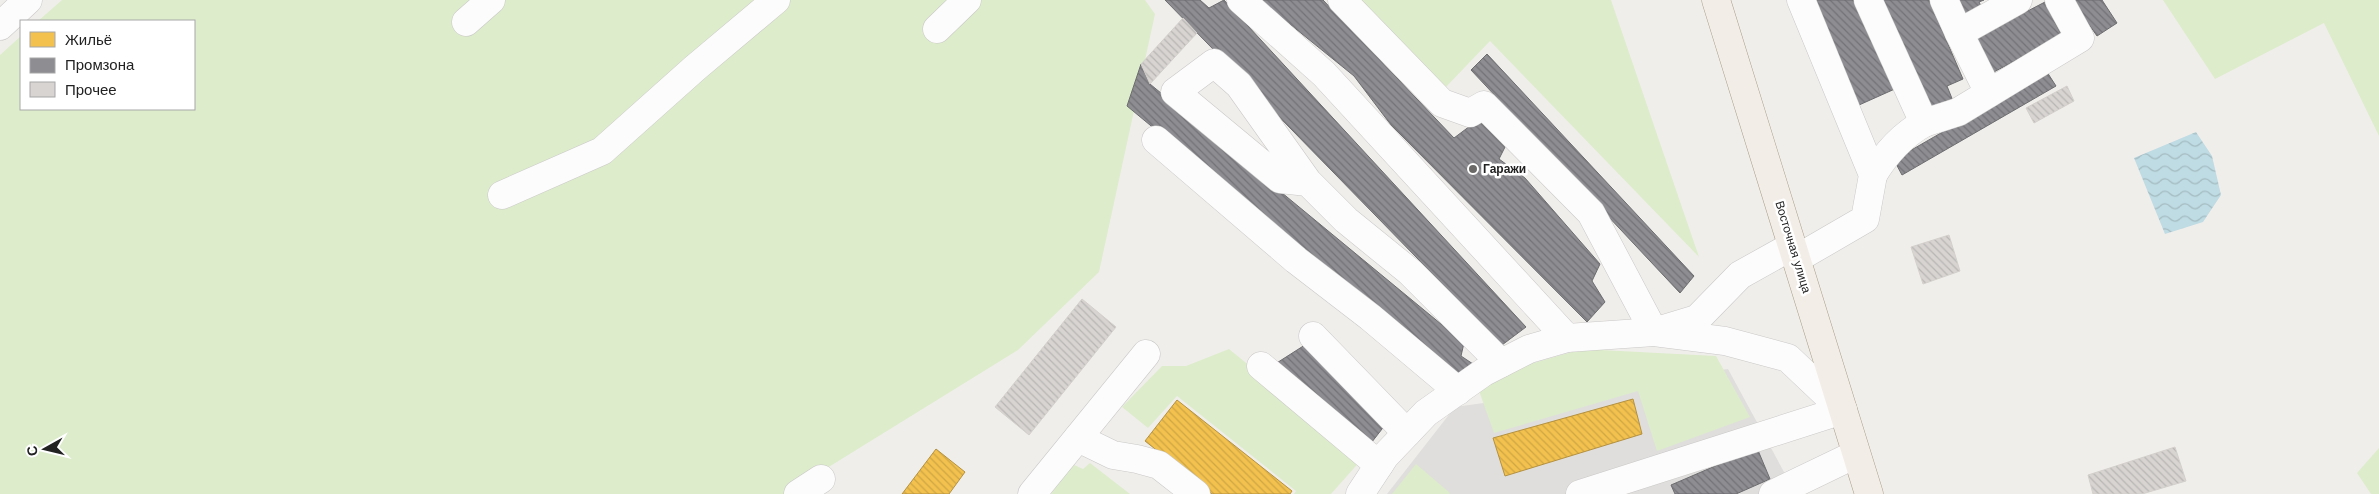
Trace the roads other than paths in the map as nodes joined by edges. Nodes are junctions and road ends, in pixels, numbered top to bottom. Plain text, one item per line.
1 (28, 0) edge
2 (491, 0) edge
3 (776, 0) edge
4 (968, 0) edge
5 (1241, 0) edge
6 (1342, 0) edge
7 (1716, 0) edge
8 (1801, 0) edge
9 (1868, 0) edge
10 (1944, 0) edge
11 (2018, 0) edge
12 (2059, 0) edge
13 (466, 22) dead end
14 (0, 26) edge
15 (937, 29) dead end
16 (1959, 33) junction
17 (1989, 93) junction
18 (1924, 123) junction
19 (1156, 140) dead end
20 (1873, 175) junction
21 (1308, 182) junction
22 (502, 195) dead end
23 (1794, 253) junction
24 (1654, 332) junction
25 (1313, 336) dead end
26 (1567, 338) junction
27 (1146, 354) dead end
28 (1501, 363) junction
29 (1261, 366) dead end
30 (1458, 391) junction
31 (1843, 410) junction
32 (1407, 433) junction
33 (1078, 438) junction
34 (1856, 454) junction
35 (1379, 465) junction
36 (821, 479) dead end
37 (798, 494) edge
38 (1032, 494) edge
39 (1196, 494) edge
40 (1360, 494) edge
41 (1580, 494) edge
42 (1773, 494) edge
43 (1869, 494) edge

1 - 14 street
2 - 13 street
3 - 22 street
4 - 15 street
5 - 26 street
6 - 24 street
7 - 23 main road, Восточная улица
8 - 20 street
9 - 18 street
10 - 16 street
11 - 16 street
12 - 17 street
16 - 17 street
17 - 18 street
18 - 20 street
19 - 30 street
20 - 23 street
21 - 21 street
21 - 28 street
23 - 24 street
23 - 31 main road, Восточная улица
24 - 26 street
24 - 31 street
25 - 32 street
26 - 28 street
27 - 33 street
28 - 30 street
29 - 35 street
30 - 32 street
31 - 34 main road, Восточная улица
31 - 41 street
32 - 35 street
33 - 38 street
33 - 39 street
34 - 42 street
34 - 43 main road, Восточная улица
35 - 40 street
36 - 37 street

